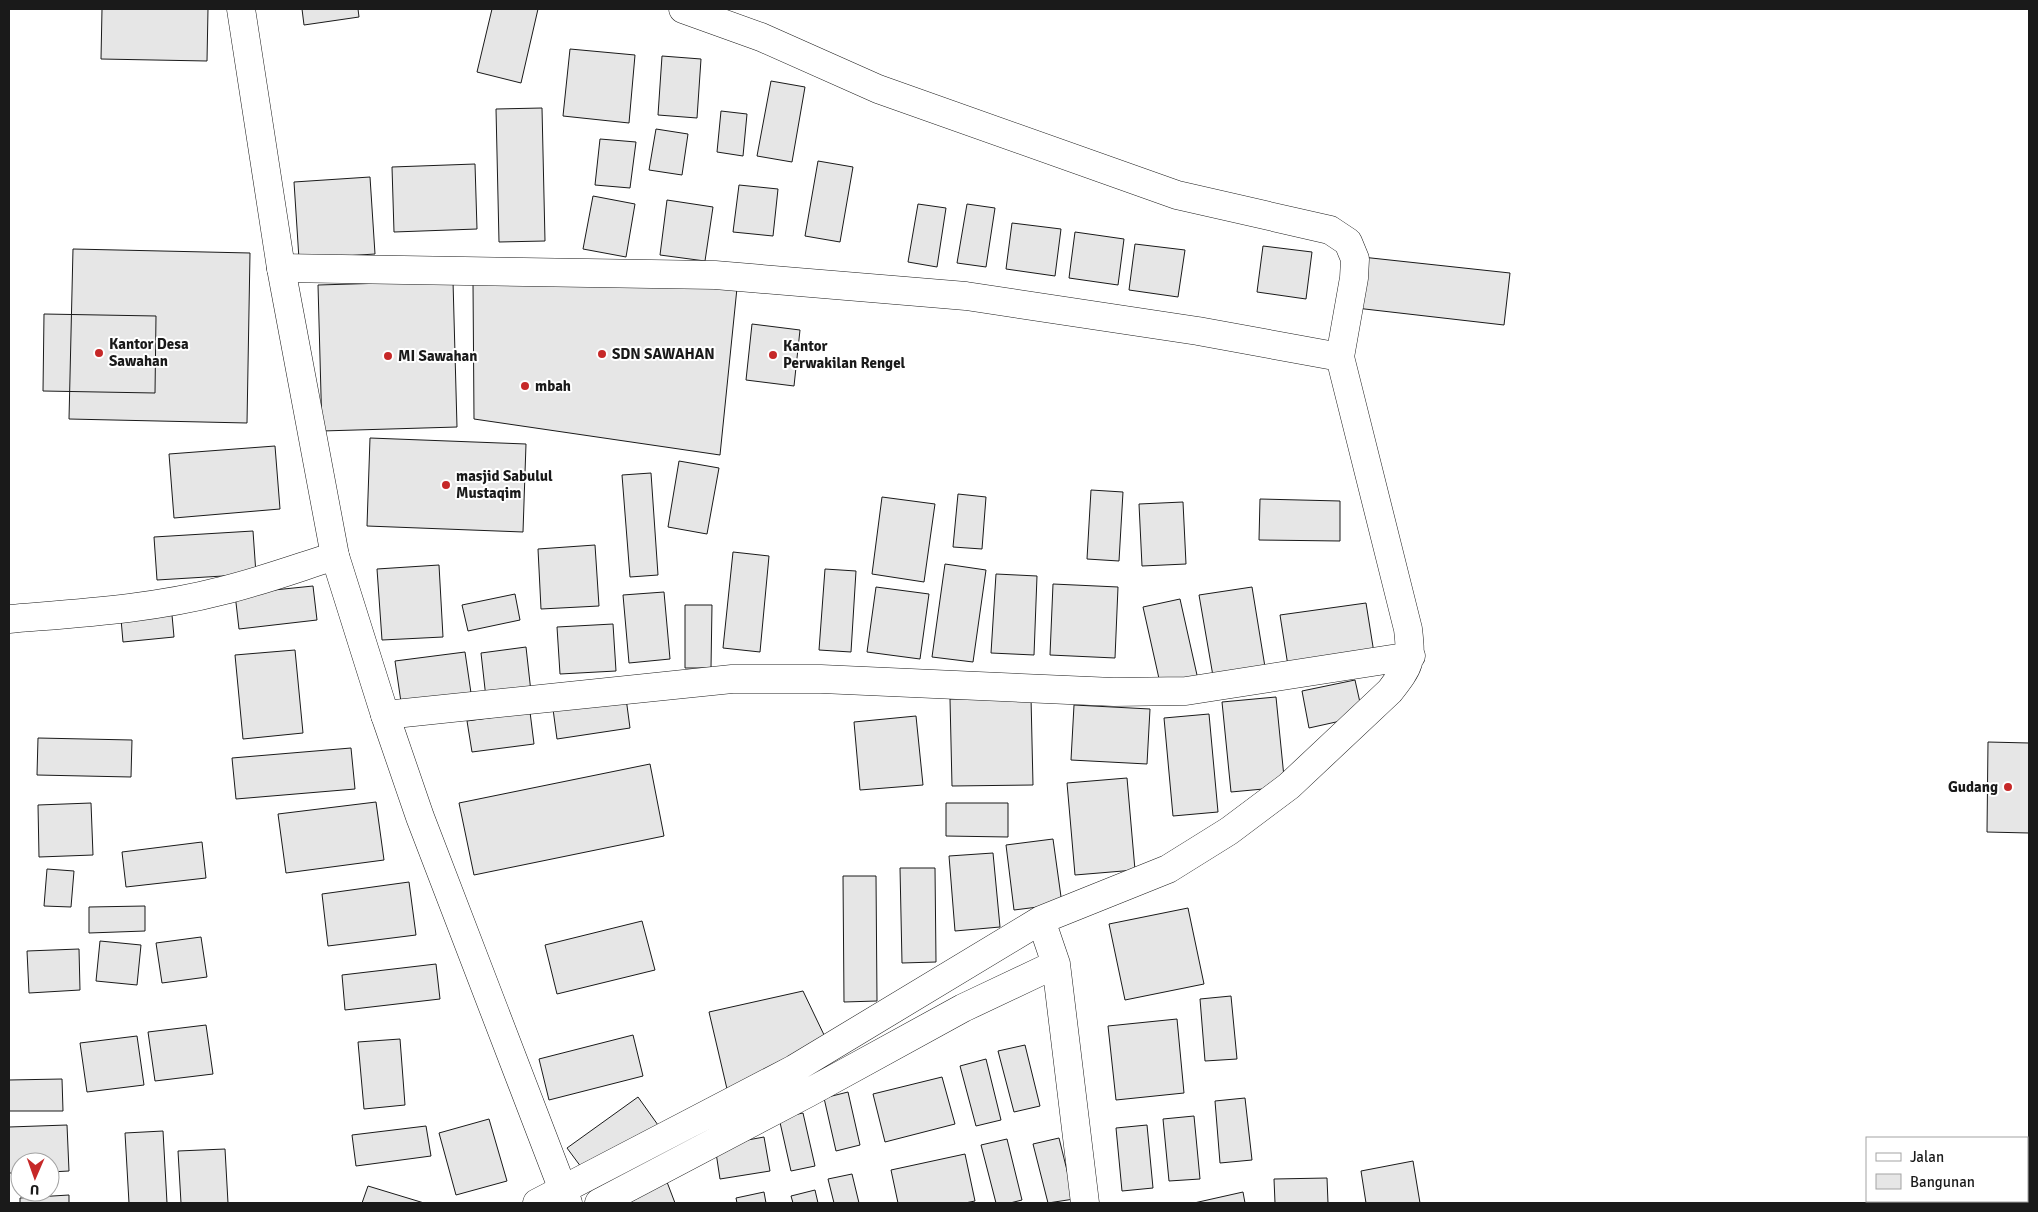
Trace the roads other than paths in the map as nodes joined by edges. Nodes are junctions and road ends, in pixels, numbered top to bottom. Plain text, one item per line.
1 (241, 9) edge
2 (683, 9) edge
3 (281, 268) junction
4 (1340, 357) junction
5 (335, 556) junction
6 (9, 619) edge
7 (1411, 656) junction
8 (385, 716) junction
9 (1049, 941) junction
10 (566, 1196) edge
11 (537, 1203) edge
12 (599, 1203) edge
13 (1085, 1203) edge

1 - 3 street
2 - 4 street
3 - 4 street
3 - 5 street
4 - 7 street
5 - 6 street
5 - 8 street
7 - 8 street
7 - 9 street
8 - 10 street
9 - 10 street
9 - 12 street
9 - 13 street
10 - 11 street

